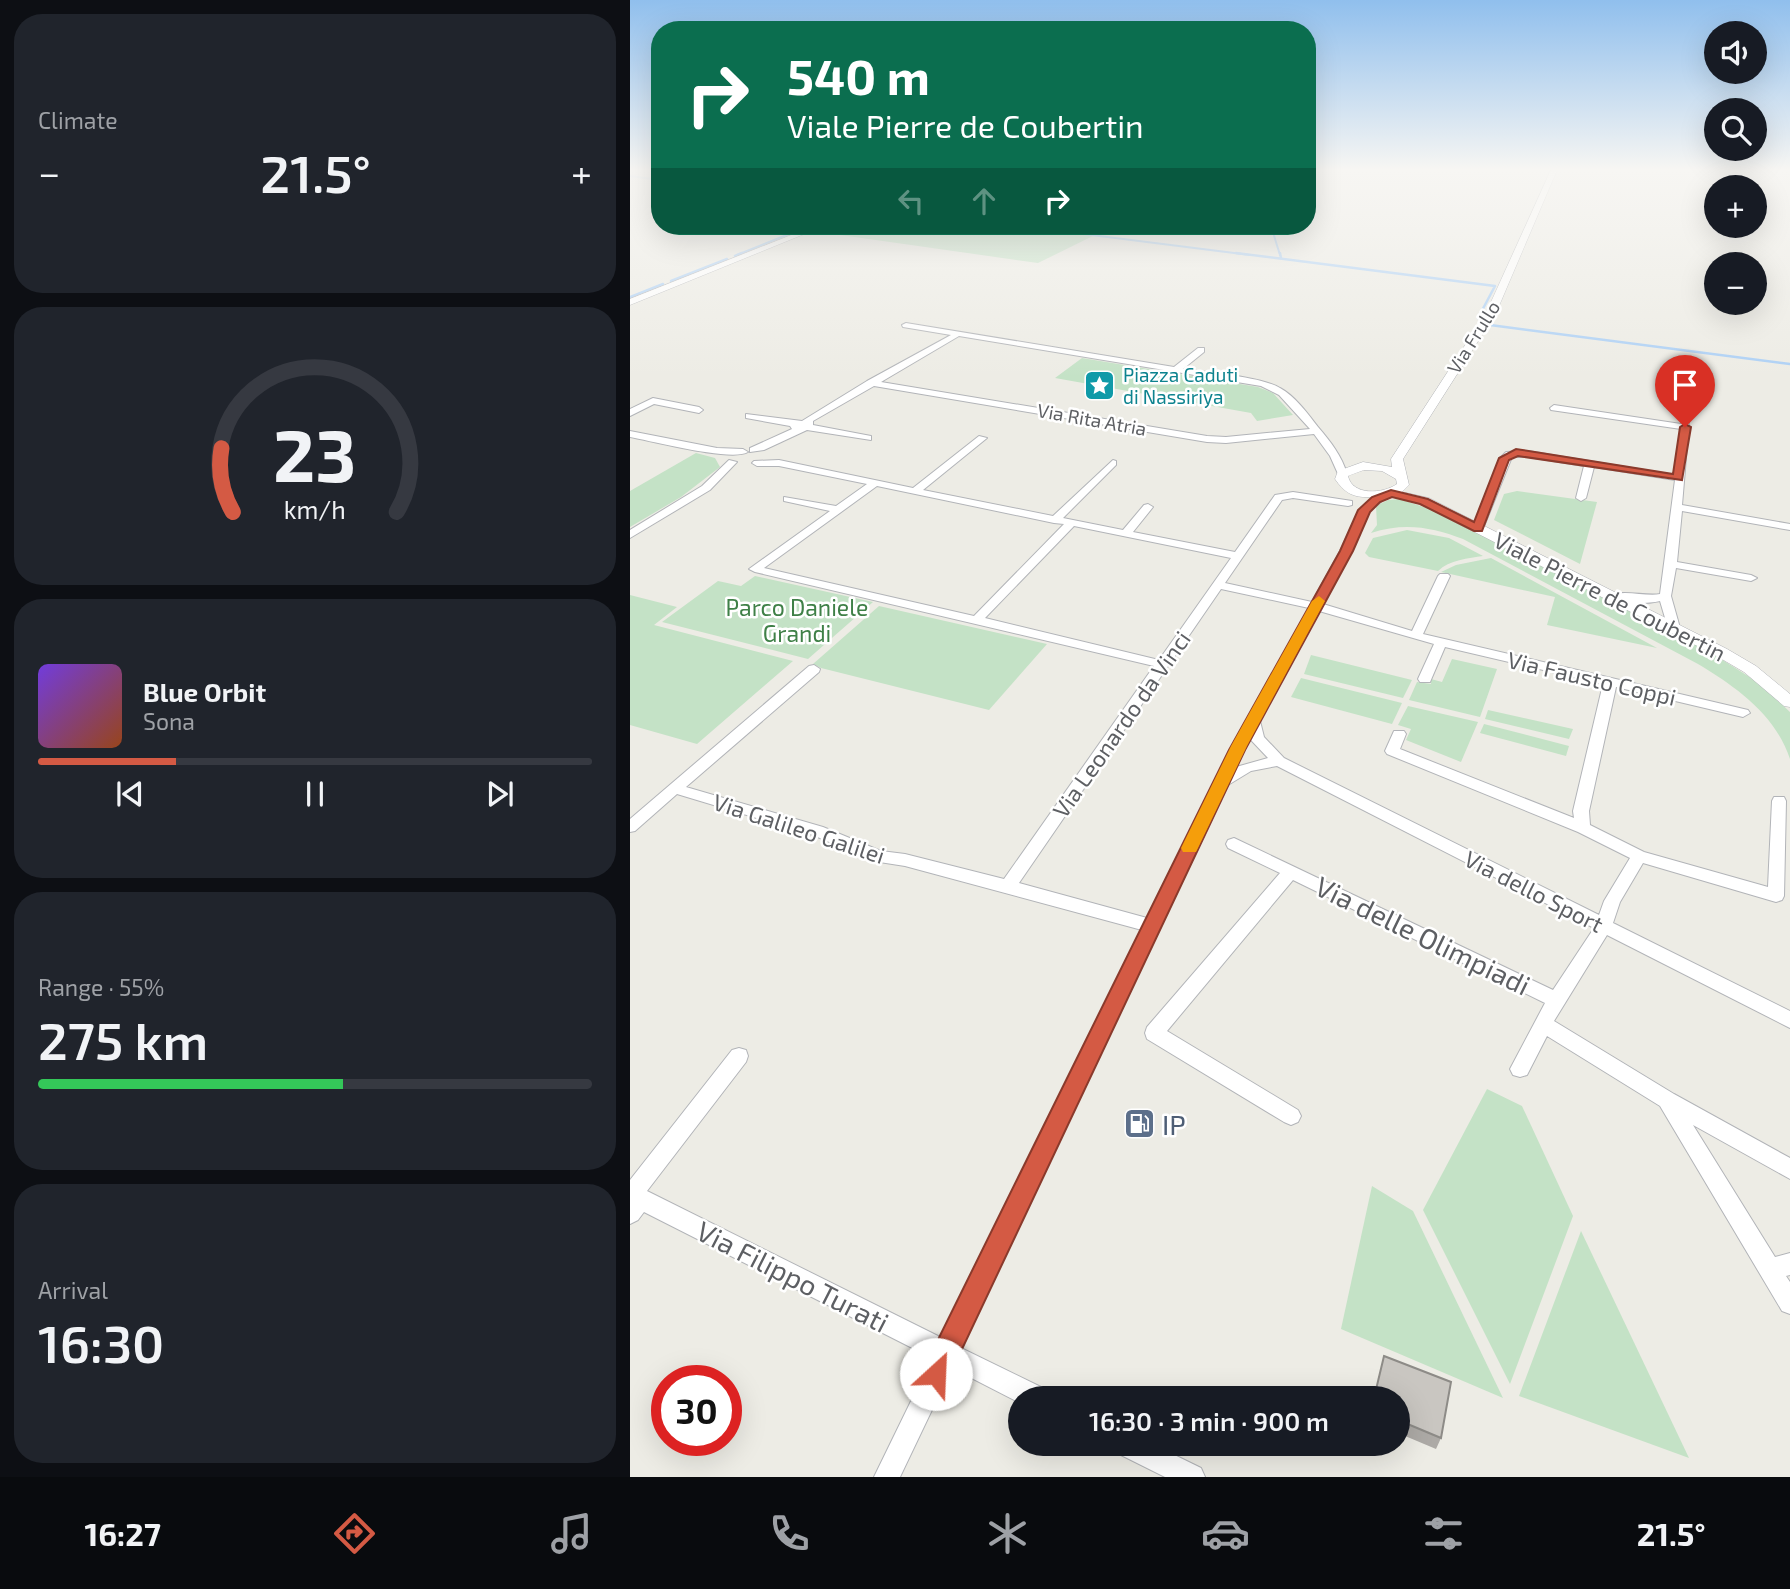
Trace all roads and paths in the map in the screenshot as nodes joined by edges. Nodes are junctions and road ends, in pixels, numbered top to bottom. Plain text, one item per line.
1 (788, 239) edge
2 (1524, 239) edge
3 (630, 302) edge
4 (906, 325) dead end
5 (958, 334) junction
6 (1201, 350) dead end
7 (1176, 370) junction
8 (870, 383) junction
9 (1554, 408) dead end
10 (699, 410) dead end
11 (1687, 412) dead end
12 (630, 413) edge
13 (749, 416) dead end
14 (801, 425) junction
15 (1685, 427) junction
16 (1314, 431) junction
17 (630, 434) edge
18 (982, 438) dead end
19 (868, 439) dead end
20 (1332, 450) junction
21 (716, 451) junction
22 (759, 451) junction
23 (1397, 459) junction
24 (734, 463) junction
25 (757, 463) junction
26 (779, 463) junction
27 (1113, 463) dead end
28 (1590, 463) junction
29 (1368, 466) junction
30 (1342, 474) junction
31 (1678, 478) junction
32 (1402, 479) junction
33 (874, 483) junction
34 (915, 491) junction
35 (1388, 494) junction
36 (1581, 498) dead end
37 (789, 499) dead end
38 (1354, 501) junction
39 (1424, 501) junction
40 (1677, 507) junction
41 (1148, 508) dead end
42 (837, 509) junction
43 (1054, 520) junction
44 (1071, 523) junction
45 (1790, 527) edge
46 (1478, 528) junction
47 (1125, 534) junction
48 (630, 535) edge
49 (1238, 556) junction
50 (1670, 564) junction
51 (1444, 576) dead end
52 (1751, 578) dead end
53 (1218, 585) junction
54 (1614, 597) junction
55 (1661, 600) junction
56 (1316, 606) junction
57 (1642, 612) junction
58 (977, 620) junction
59 (1674, 628) junction
60 (1416, 636) junction
61 (1441, 642) junction
62 (1161, 664) junction
63 (814, 669) dead end
64 (1425, 679) dead end
65 (1610, 684) junction
66 (1790, 702) edge
67 (1743, 713) dead end
68 (1252, 721) junction
69 (1399, 734) dead end
70 (1237, 750) junction
71 (1272, 760) junction
72 (1222, 781) junction
73 (673, 788) junction
74 (1779, 801) dead end
75 (630, 827) edge
76 (1583, 828) junction
77 (1234, 844) dead end
78 (1639, 856) junction
79 (1291, 871) junction
80 (1008, 886) junction
81 (1152, 926) junction
82 (1604, 926) junction
83 (1556, 1000) junction
84 (1790, 1020) edge
85 (1543, 1024) junction
86 (739, 1056) dead end
87 (1520, 1069) dead end
88 (1667, 1100) junction
89 (1292, 1116) dead end
90 (1790, 1169) edge
91 (633, 1200) edge
92 (1780, 1267) edge
93 (1790, 1303) edge
94 (946, 1353) junction
95 (1012, 1386) edge
96 (1150, 1456) edge
97 (887, 1477) edge
98 (1192, 1477) edge

1 - 3 street
2 - 23 street, Via Frullo
4 - 5 street
5 - 7 street
5 - 8 street
6 - 7 street
7 - 16 street
8 - 14 street
8 - 16 street, Via Rita Atria
9 - 15 street
10 - 12 street
11 - 15 street
13 - 14 street
14 - 19 street
14 - 22 street
15 - 31 street
16 - 20 street
17 - 21 street
18 - 34 street
20 - 29 street
20 - 30 street
21 - 22 street
21 - 24 street
22 - 24 street
22 - 25 street
22 - 26 street
23 - 29 street
23 - 32 street
24 - 25 street
24 - 48 street
25 - 26 street
26 - 33 street
27 - 43 street
28 - 31 street
28 - 36 street
28 - 46 street
29 - 30 street
29 - 32 street
30 - 38 street
31 - 40 street
32 - 35 street
32 - 39 street, Viale Pierre de Coubertin
33 - 34 street
33 - 42 street
34 - 43 street
35 - 38 street
35 - 38 street, Viale Pierre de Coubertin
35 - 39 street, Viale Pierre de Coubertin
37 - 42 street
38 - 49 street, Via Leonardo da Vinci
38 - 56 street
39 - 46 street, Viale Pierre de Coubertin
40 - 45 street
40 - 50 street
41 - 47 street
42 - 58 street
43 - 44 street
44 - 47 street
44 - 58 street
46 - 54 street, Viale Pierre de Coubertin
47 - 49 street
49 - 53 street, Via Leonardo da Vinci
50 - 52 street
50 - 55 street
51 - 60 street
53 - 56 street, Via Fausto Coppi
53 - 62 street, Via Leonardo da Vinci
54 - 55 street
54 - 57 street, Viale Pierre de Coubertin
55 - 57 street
55 - 59 street
56 - 60 street, Via Fausto Coppi
56 - 68 street
57 - 59 street, Viale Pierre de Coubertin
58 - 62 street
59 - 66 street, Viale Pierre de Coubertin
60 - 61 street, Via Fausto Coppi
61 - 64 street
61 - 65 street, Via Fausto Coppi
62 - 80 street, Via Leonardo da Vinci
63 - 73 street, Via Galileo Galilei
65 - 67 street, Via Fausto Coppi
65 - 76 street
68 - 70 street
68 - 71 street
69 - 76 street
70 - 71 street, Via dello Sport
70 - 72 street
71 - 72 street
71 - 82 street, Via dello Sport
72 - 81 street
73 - 75 street, Via Galileo Galilei
73 - 80 street, Via Galileo Galilei
74 - 78 street
76 - 78 street
77 - 79 street, Via delle Olimpiadi
78 - 82 street, Via delle Olimpiadi
79 - 83 street, Via delle Olimpiadi
79 - 89 street, Via delle Olimpiadi
80 - 81 street
81 - 94 street
82 - 83 street, Via delle Olimpiadi
82 - 84 street, Via dello Sport
83 - 85 street, Via delle Olimpiadi
85 - 87 street, Via delle Olimpiadi
85 - 88 street, Via delle Olimpiadi
86 - 91 street, Via Filippo Turati
88 - 90 street, Via delle Olimpiadi
88 - 92 street, Via delle Olimpiadi
91 - 94 street, Via Filippo Turati
92 - 93 street, Via delle Olimpiadi
94 - 95 street, Via Filippo Turati
94 - 97 street
96 - 98 street

